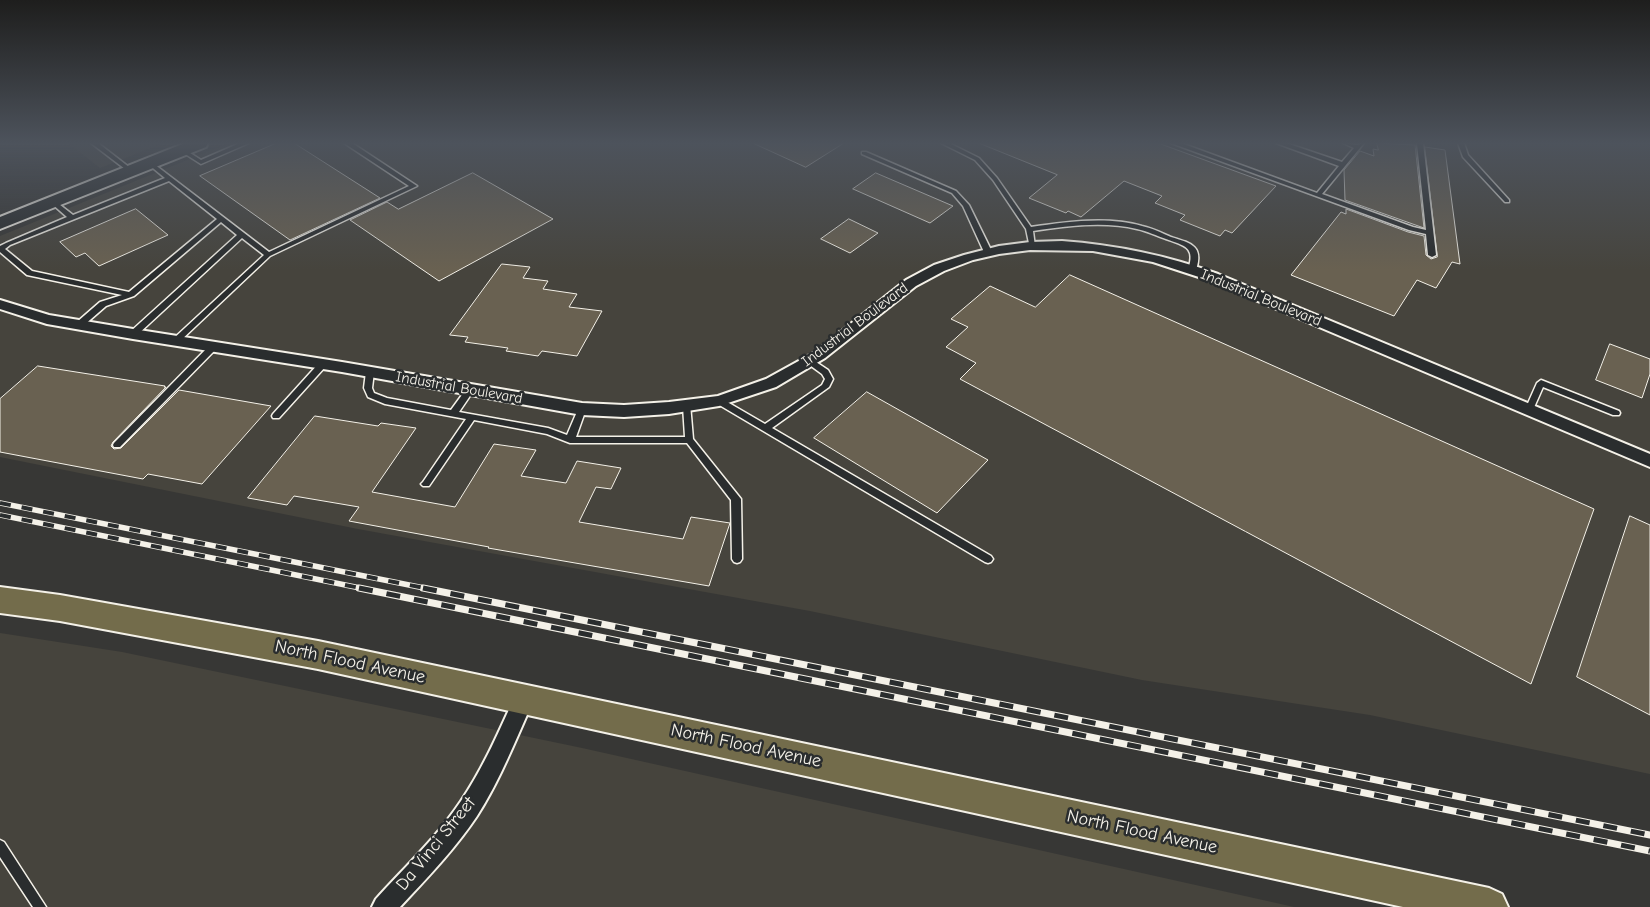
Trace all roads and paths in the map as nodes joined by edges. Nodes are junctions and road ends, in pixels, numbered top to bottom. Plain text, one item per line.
1 (95, 185) edge
2 (151, 185) edge
3 (178, 185) edge
4 (413, 185) edge
5 (939, 185) edge
6 (1000, 185) edge
7 (1291, 185) edge
8 (1326, 185) edge
9 (1425, 185) edge
10 (1492, 185) edge
11 (1318, 195) junction
12 (1507, 201) dead end
13 (53, 202) junction
14 (72, 218) junction
15 (221, 219) junction
16 (0, 223) edge
17 (1029, 229) junction
18 (1430, 233) junction
19 (241, 235) junction
20 (1032, 247) junction
21 (988, 252) junction
22 (268, 255) junction
23 (1432, 255) dead end
24 (1192, 270) junction
25 (131, 294) junction
26 (0, 304) edge
27 (80, 324) junction
28 (133, 334) junction
29 (176, 340) junction
30 (214, 346) junction
31 (810, 361) junction
32 (323, 364) junction
33 (370, 372) junction
34 (470, 390) junction
35 (719, 401) junction
36 (687, 406) junction
37 (582, 409) junction
38 (1529, 410) junction
39 (454, 413) junction
40 (1616, 414) dead end
41 (276, 416) dead end
42 (472, 417) junction
43 (766, 428) junction
44 (570, 440) junction
45 (689, 440) junction
46 (117, 445) dead end
47 (1650, 461) edge
48 (426, 484) dead end
49 (738, 559) dead end
50 (988, 559) dead end
51 (0, 600) edge
52 (524, 698) junction
53 (1, 849) edge
54 (40, 907) edge
55 (384, 907) edge
56 (1489, 907) edge

1 - 13 main road
2 - 14 lane
3 - 15 lane
4 - 22 lane
5 - 21 lane
6 - 17 lane
7 - 11 lane
8 - 11 lane
9 - 18 lane
10 - 12 lane
11 - 18 lane
13 - 14 lane
13 - 16 main road
14 - 25 lane
15 - 19 lane
15 - 25 lane
17 - 20 lane
17 - 24 lane
18 - 23 lane
19 - 22 lane
19 - 28 lane
20 - 21 street, Industrial Boulevard
20 - 24 street, Industrial Boulevard
21 - 31 street, Industrial Boulevard
22 - 29 lane
24 - 38 street, Industrial Boulevard
25 - 27 lane
26 - 27 street, Industrial Boulevard
27 - 28 street, Industrial Boulevard
28 - 29 street, Industrial Boulevard
29 - 30 street, Industrial Boulevard
30 - 32 street, Industrial Boulevard
30 - 46 lane
31 - 35 street, Industrial Boulevard
31 - 43 lane
32 - 33 street, Industrial Boulevard
32 - 41 lane
33 - 34 street, Industrial Boulevard
33 - 39 lane
34 - 37 street, Industrial Boulevard
34 - 39 lane
35 - 36 street, Industrial Boulevard
35 - 43 lane
36 - 37 street, Industrial Boulevard
36 - 45 lane
37 - 44 lane
38 - 40 lane
38 - 47 street, Industrial Boulevard
39 - 42 lane
42 - 44 lane
42 - 48 lane
43 - 50 lane
44 - 45 lane
45 - 49 lane
51 - 52 main road, North Flood Avenue
52 - 55 street, Da Vinci Street
52 - 56 main road, North Flood Avenue
53 - 54 lane

